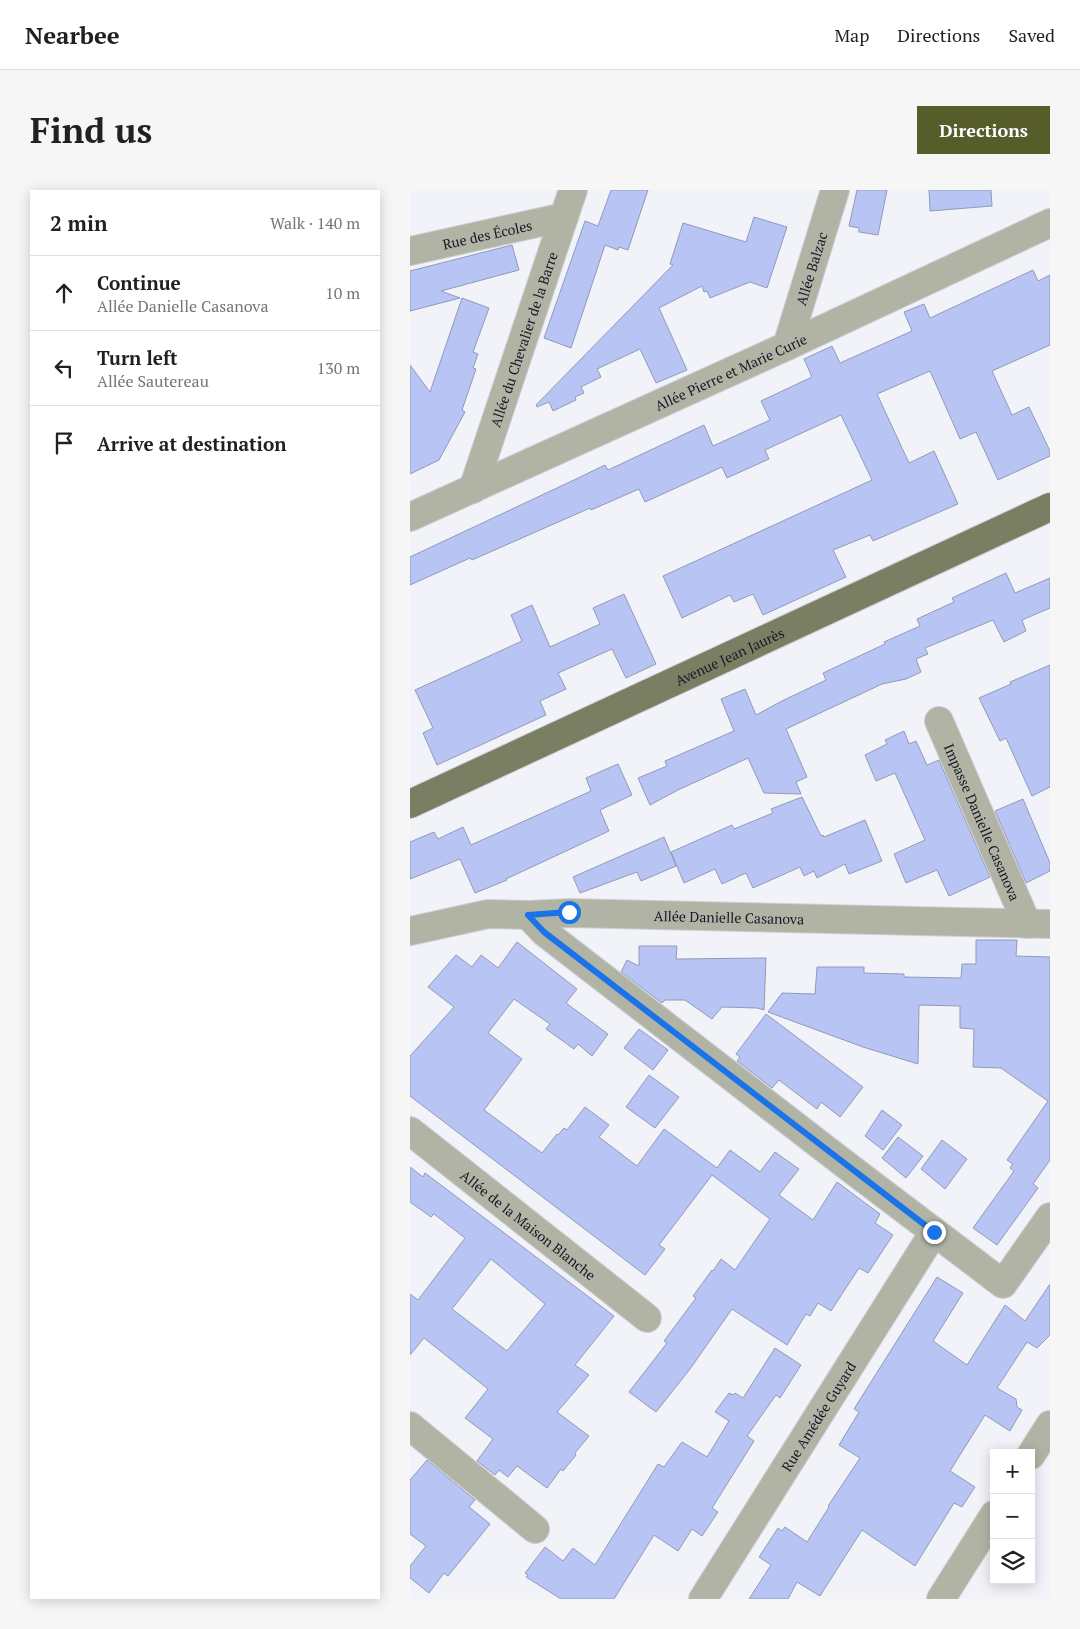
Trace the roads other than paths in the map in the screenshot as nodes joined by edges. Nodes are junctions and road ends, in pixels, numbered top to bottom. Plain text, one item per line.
1 (573, 190) edge
2 (835, 190) edge
3 (564, 217) junction
4 (1050, 223) edge
5 (410, 251) edge
6 (787, 346) junction
7 (473, 489) junction
8 (1050, 507) edge
9 (410, 517) edge
10 (939, 721) dead end
11 (410, 804) edge
12 (528, 915) junction
13 (1038, 924) edge
14 (410, 931) edge
15 (410, 1131) edge
16 (1050, 1217) edge
17 (934, 1232) junction
18 (646, 1318) dead end
19 (1050, 1425) edge
20 (410, 1426) edge
21 (1035, 1449) edge
22 (990, 1521) edge
23 (535, 1529) dead end
24 (703, 1599) edge
25 (941, 1599) edge

1 - 3 street, Allée du Chevalier de la Barre
2 - 6 street, Allée Balzac
3 - 5 street, Rue des Écoles
3 - 7 street, Allée du Chevalier de la Barre
4 - 6 street, Allée Pierre et Marie Curie
6 - 7 street, Allée Pierre et Marie Curie
7 - 9 street, Allée Pierre et Marie Curie
8 - 11 main road, Avenue Jean Jaurès
10 - 13 street, Impasse Danielle Casanova
12 - 13 street, Allée Danielle Casanova
12 - 14 street, Allée Danielle Casanova
12 - 17 street
15 - 18 street, Allée de la Maison Blanche
16 - 17 street
17 - 24 street, Rue Amédée Guyard
19 - 21 street
20 - 23 street
22 - 25 street

